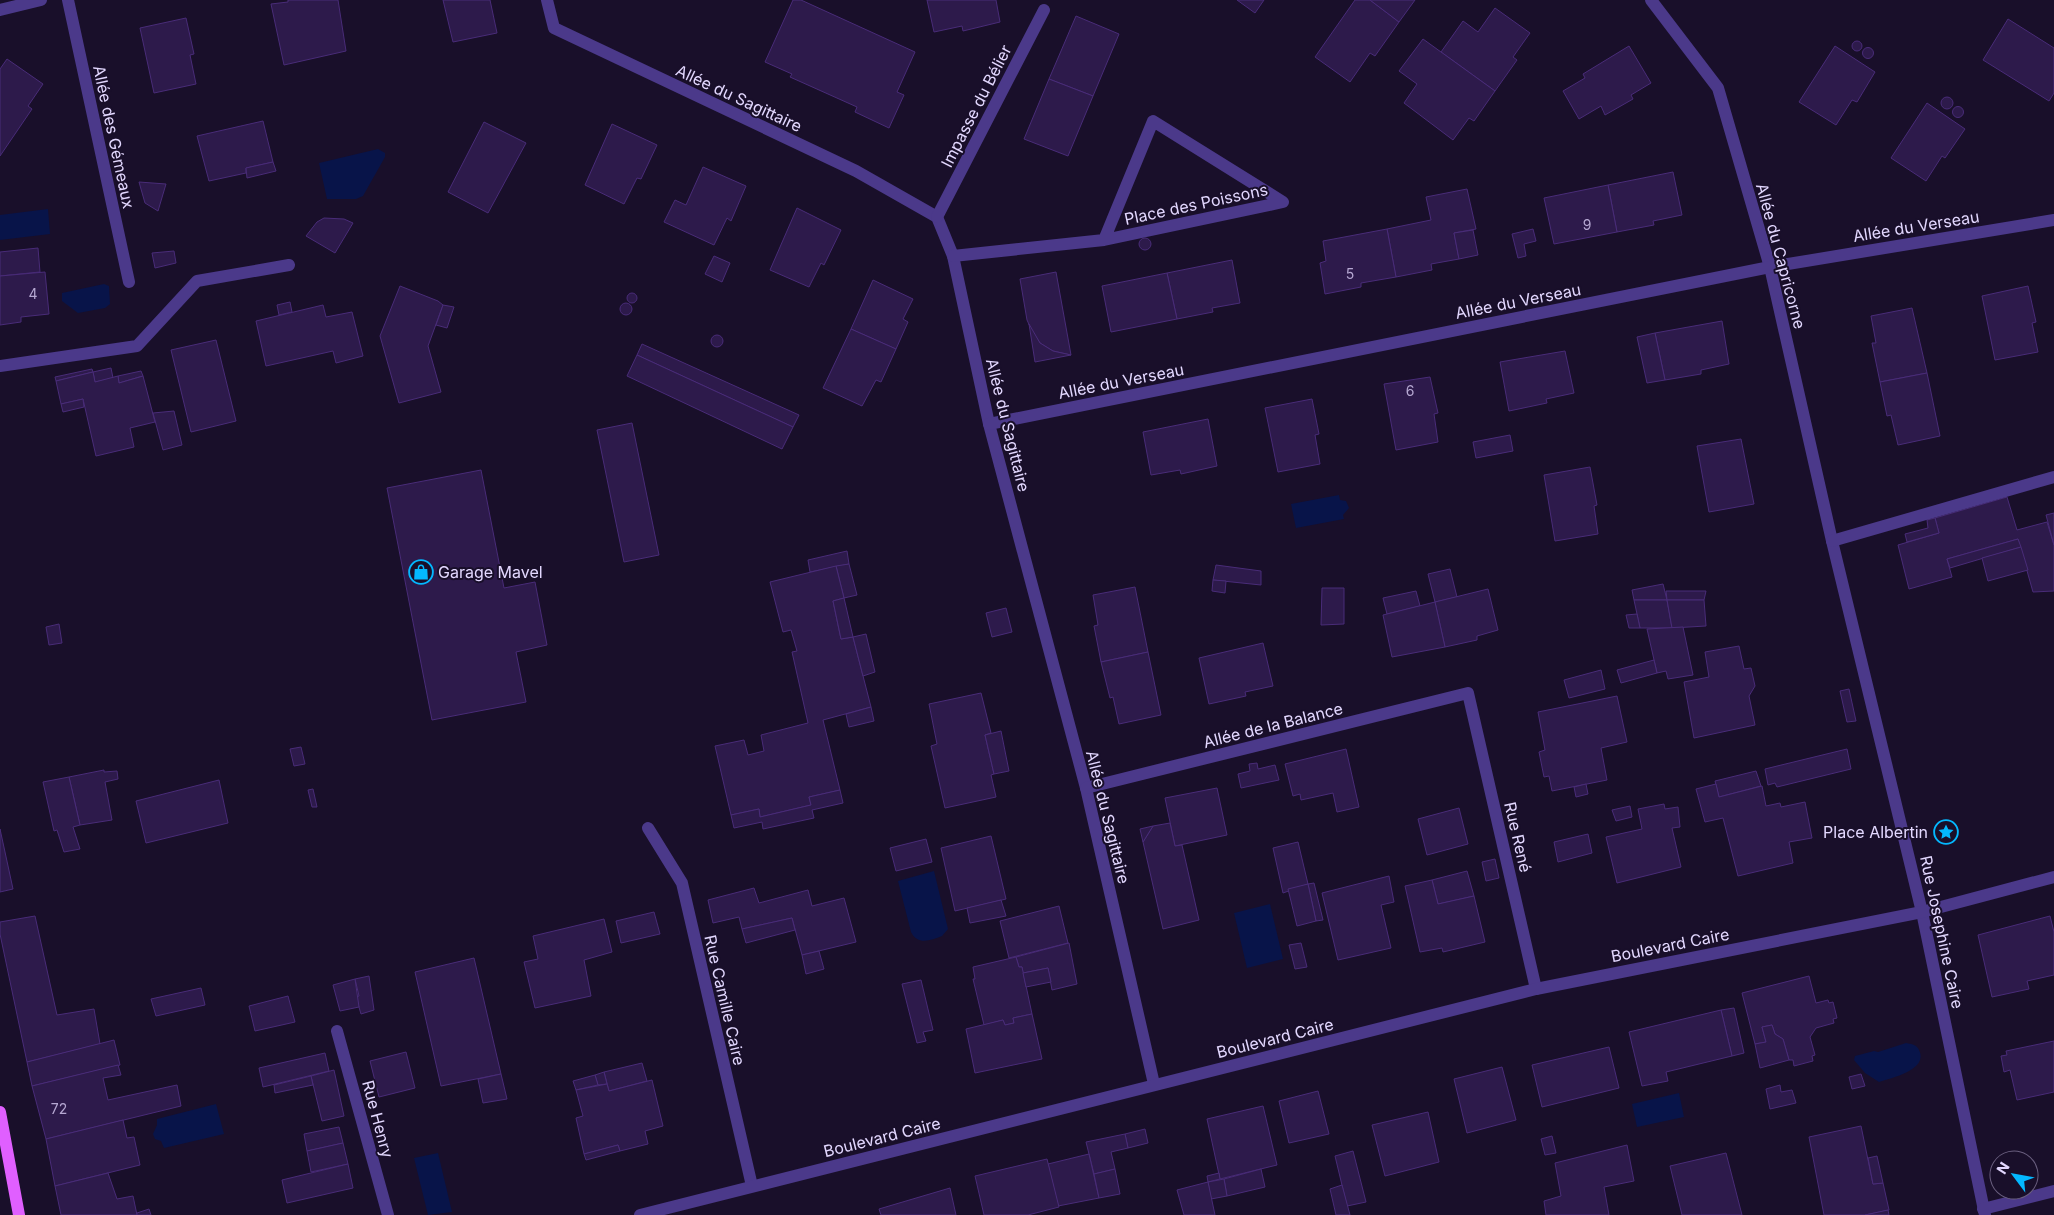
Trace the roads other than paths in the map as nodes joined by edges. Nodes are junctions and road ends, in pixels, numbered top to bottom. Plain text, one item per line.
1 (41, 0) edge
2 (68, 0) edge
3 (546, 0) edge
4 (1651, 0) edge
5 (0, 10) edge
6 (1044, 10) dead end
7 (937, 217) junction
8 (2054, 220) edge
9 (1104, 240) junction
10 (953, 256) junction
11 (289, 265) dead end
12 (1770, 267) junction
13 (129, 282) dead end
14 (0, 366) edge
15 (989, 424) junction
16 (2054, 477) edge
17 (1832, 541) junction
18 (1468, 693) joint
19 (1086, 788) junction
20 (648, 828) dead end
21 (2054, 878) edge
22 (1922, 912) junction
23 (1536, 989) junction
24 (337, 1031) dead end
25 (1154, 1084) junction
26 (0, 1112) edge
27 (752, 1186) junction
28 (2054, 1191) edge
29 (1984, 1212) edge
30 (19, 1215) edge
31 (388, 1215) edge
32 (640, 1215) edge

1 - 5 street
2 - 13 street, Allée des Gémeaux
3 - 7 street, Allée du Sagittaire
4 - 12 street, Allée du Capricorne
6 - 7 street, Impasse du Bélier
7 - 10 street, Allée du Sagittaire
8 - 12 street, Allée du Verseau
9 - 9 street, Place des Poissons
9 - 10 street, Place des Poissons
10 - 15 street, Allée du Sagittaire
11 - 14 street
12 - 15 street, Allée du Verseau
12 - 17 street, Allée du Capricorne
15 - 19 street, Allée du Sagittaire
16 - 17 street
17 - 22 street, Rue Josephine Caire
18 - 19 street, Allée de la Balance
18 - 23 street, Rue René
19 - 25 street, Allée du Sagittaire
20 - 27 street, Rue Camille Caire
21 - 22 street, Boulevard Caire
22 - 23 street, Boulevard Caire
22 - 29 street, Rue Josephine Caire
23 - 25 street, Boulevard Caire
24 - 31 street, Rue Henry
25 - 27 street, Boulevard Caire
26 - 30 main road
27 - 32 street, Boulevard Caire
28 - 29 street

